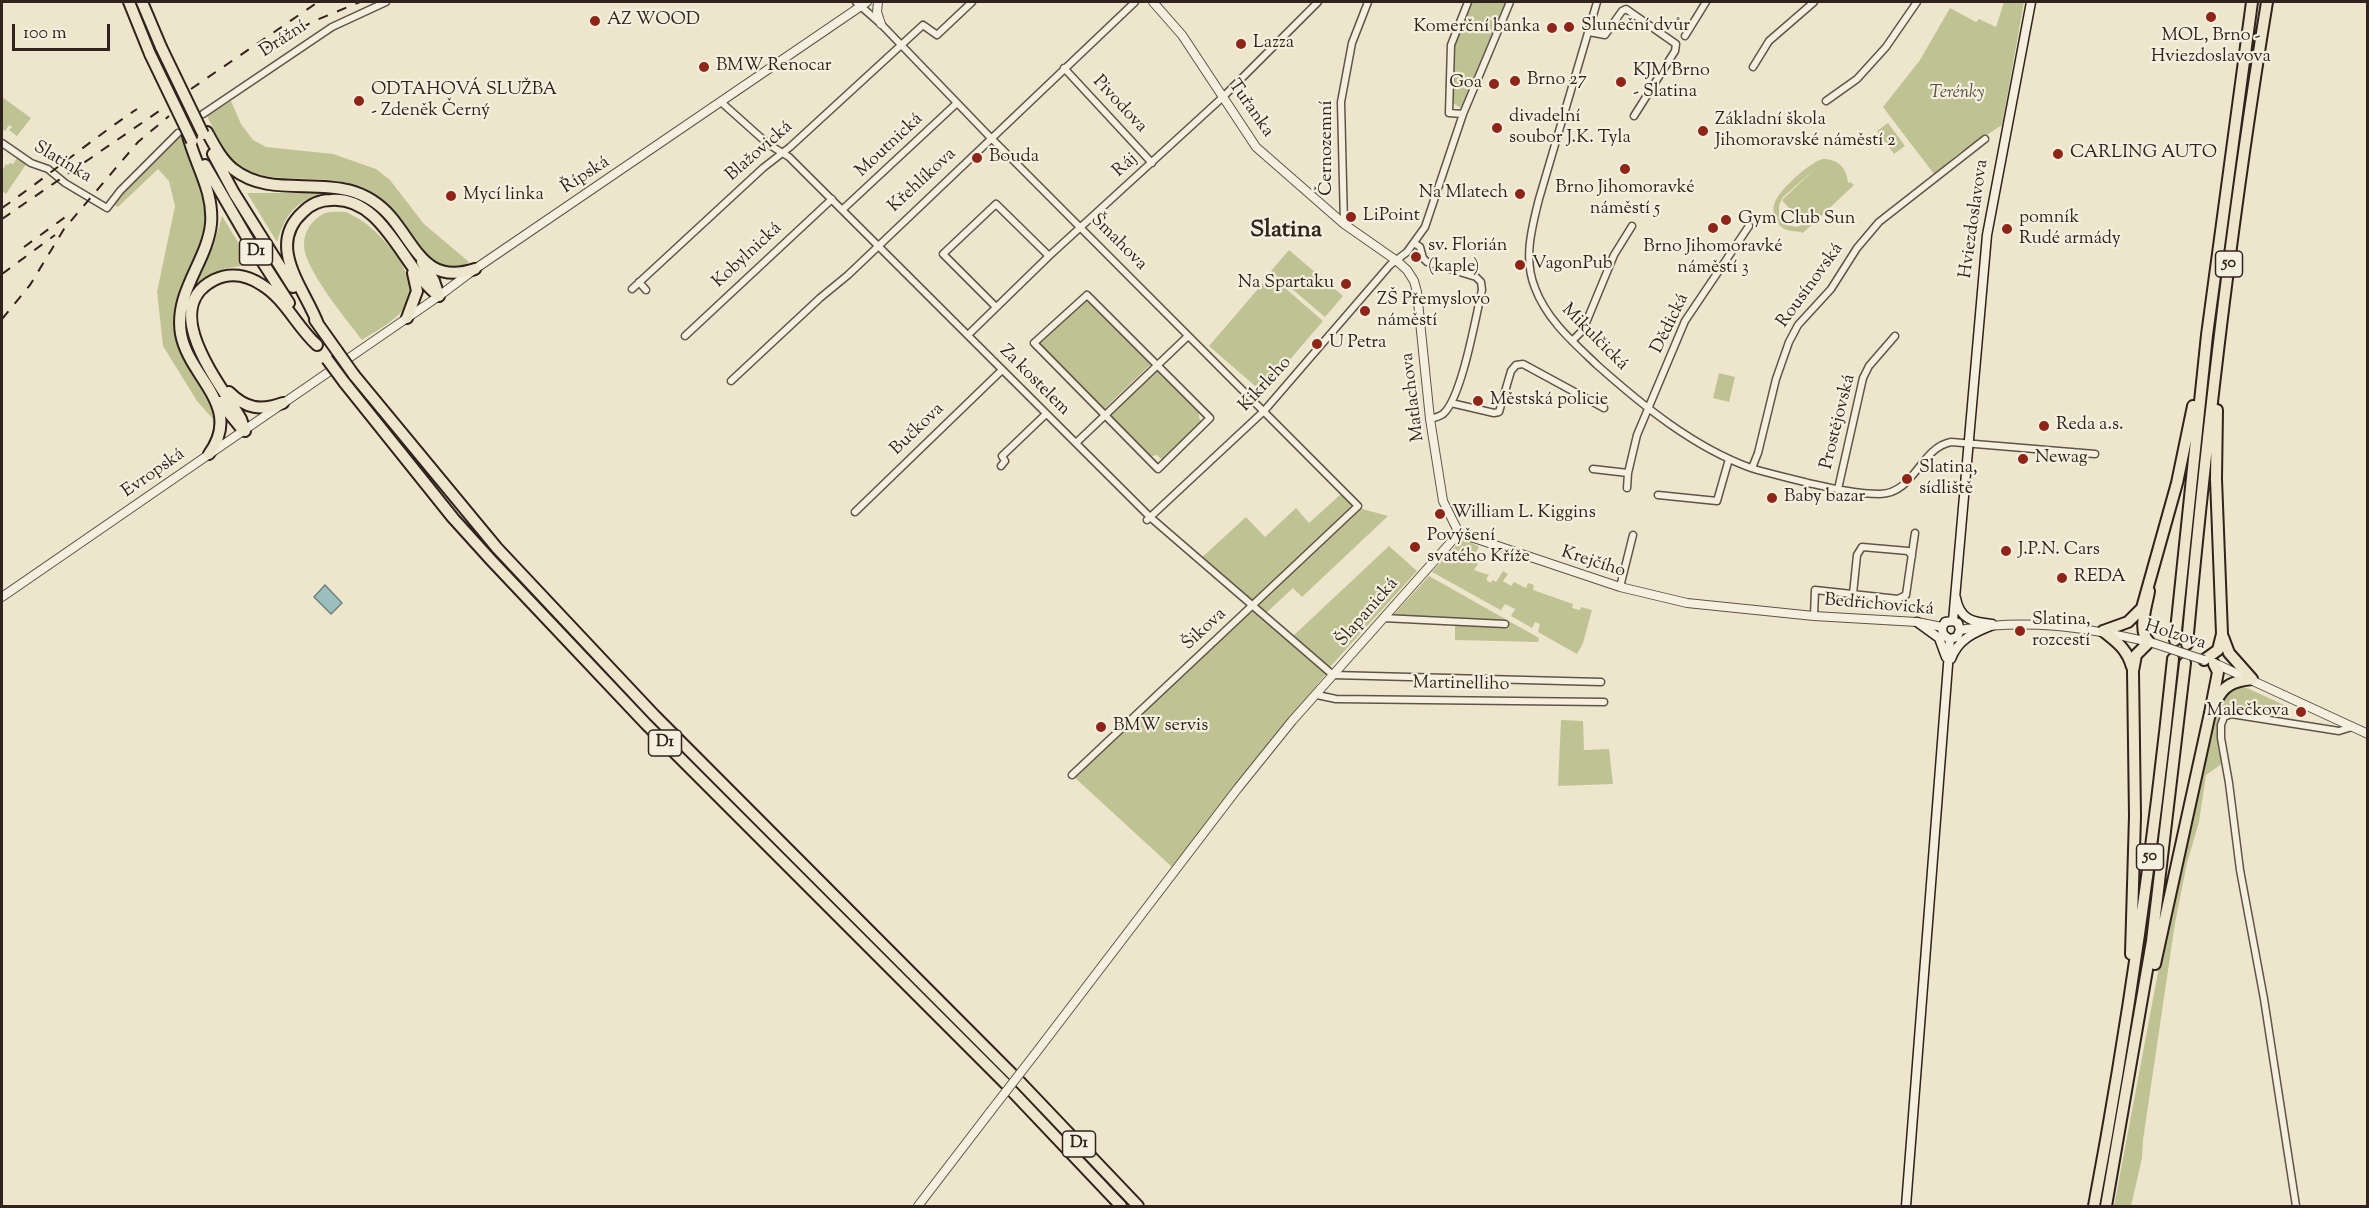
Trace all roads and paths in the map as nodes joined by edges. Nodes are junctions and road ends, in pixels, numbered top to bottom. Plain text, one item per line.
1 (129, 2) edge
2 (142, 2) edge
3 (386, 2) edge
4 (878, 2) edge
5 (972, 2) edge
6 (1135, 2) edge
7 (1153, 2) edge
8 (1318, 2) edge
9 (1366, 2) edge
10 (1468, 2) edge
11 (1510, 2) edge
12 (1597, 2) edge
13 (1706, 2) edge
14 (1814, 2) edge
15 (1917, 2) edge
16 (2031, 2) edge
17 (2252, 2) edge
18 (2267, 2) edge
19 (861, 3) edge
20 (881, 24) junction
21 (1589, 32) junction
22 (1685, 36) dead end
23 (900, 45) junction
24 (1753, 67) dead end
25 (1064, 68) junction
26 (1223, 97) junction
27 (1826, 101) dead end
28 (722, 102) junction
29 (957, 103) junction
30 (198, 114) junction
31 (1463, 114) junction
32 (1634, 116) dead end
33 (182, 131) junction
34 (205, 133) junction
35 (991, 137) junction
36 (1986, 139) dead end
37 (191, 142) junction
38 (2, 143) edge
39 (783, 152) junction
40 (1152, 163) junction
41 (832, 199) junction
42 (842, 210) junction
43 (1344, 224) junction
44 (1632, 226) dead end
45 (1749, 226) dead end
46 (1081, 228) junction
47 (1414, 243) junction
48 (877, 246) junction
49 (414, 249) junction
50 (1049, 256) junction
51 (1397, 261) junction
52 (409, 264) junction
53 (475, 269) junction
54 (639, 282) junction
55 (632, 289) dead end
56 (646, 290) dead end
57 (439, 297) junction
58 (996, 307) junction
59 (407, 318) junction
60 (318, 324) junction
61 (971, 332) dead end
62 (2207, 335) junction
63 (685, 336) dead end
64 (1188, 336) junction
65 (1895, 336) dead end
66 (2219, 338) junction
67 (1572, 341) junction
68 (317, 345) junction
69 (1158, 364) junction
70 (1002, 370) junction
71 (323, 376) joint
72 (731, 381) dead end
73 (219, 383) junction
74 (212, 393) junction
75 (283, 403) junction
76 (1451, 403) junction
77 (1604, 408) dead end
78 (1648, 409) junction
79 (1264, 411) junction
80 (1046, 414) junction
81 (1104, 415) junction
82 (1430, 419) junction
83 (245, 430) junction
84 (1076, 443) junction
85 (1968, 443) junction
86 (209, 454) junction
87 (2095, 454) dead end
88 (1729, 459) junction
89 (1001, 466) dead end
90 (1752, 468) junction
91 (1593, 469) dead end
92 (1628, 473) junction
93 (1627, 488) dead end
94 (1838, 489) junction
95 (1658, 495) dead end
96 (1358, 506) joint
97 (855, 512) dead end
98 (1148, 519) junction
99 (1915, 532) dead end
100 (1459, 533) junction
101 (1633, 535) dead end
102 (1912, 556) junction
103 (1620, 587) junction
104 (1955, 591) junction
105 (2149, 591) junction
106 (1853, 594) junction
107 (2, 597) edge
108 (1687, 603) joint
109 (1253, 606) junction
110 (1814, 616) junction
111 (1383, 618) junction
112 (1953, 621) junction
113 (1917, 622) junction
114 (1505, 624) dead end
115 (1994, 625) junction
116 (1942, 627) junction
117 (1960, 630) junction
118 (2103, 631) junction
119 (2222, 634) junction
120 (1950, 639) junction
121 (2175, 640) dead end
122 (2151, 643) junction
123 (2187, 644) dead end
124 (2173, 659) dead end
125 (2208, 661) junction
126 (2185, 663) dead end
127 (1948, 669) junction
128 (2133, 671) junction
129 (1333, 675) junction
130 (2252, 680) junction
131 (1601, 682) dead end
132 (1317, 695) junction
133 (1604, 702) dead end
134 (2210, 713) junction
135 (2352, 727) junction
136 (2367, 734) edge
137 (1072, 775) dead end
138 (2122, 1054) junction
139 (2133, 1057) junction
140 (918, 1206) edge
141 (1121, 1206) edge
142 (1138, 1206) edge
143 (1906, 1206) edge
144 (2094, 1206) edge
145 (2106, 1206) edge
146 (2295, 1206) edge

1 - 33 highway, D1, bridge
2 - 30 highway, D1, bridge
3 - 30 street, Drážní
4 - 20 street
5 - 23 street, Blažovická
6 - 25 street, Křehlíkova
7 - 26 street, Tuřanka
8 - 26 street
9 - 43 street, Černozemní
10 - 31 street
11 - 31 street, Kikrleho
12 - 21 street, Mikulčická
13 - 22 street
14 - 24 street
15 - 27 street
16 - 85 main road, Hviezdoslavova
17 - 62 highway, 50
18 - 66 highway, 50
19 - 20 street, Šmahova
19 - 28 street, Řípská
20 - 23 street, Šmahova
21 - 32 street
21 - 67 street, Mikulčická
23 - 29 street, Šmahova
23 - 39 street, Blažovická
25 - 35 street, Křehlíkova
25 - 40 street, Pivodova
26 - 40 street, Ráj
26 - 43 street, Tuřanka
28 - 39 street, Za kostelem
28 - 53 street, Řípská
29 - 35 street, Šmahova
29 - 42 street, Moutnická
30 - 34 highway, D1, bridge
31 - 47 street, Kikrleho
33 - 37 highway, D1, bridge
33 - 38 street, Slatinka
34 - 49 highway
34 - 60 highway, D1
35 - 46 street, Šmahova
35 - 48 street, Křehlíkova
36 - 90 street, Rousínovská
37 - 68 highway, D1
37 - 74 highway
39 - 41 street, Za kostelem
39 - 54 street, Blažovická
40 - 46 street, Ráj
41 - 42 street, Za kostelem
41 - 63 street, Kobylnická
42 - 48 street, Za kostelem
43 - 51 street, Tuřanka
44 - 67 street
45 - 78 street, Dědická
46 - 50 street, Ráj
46 - 64 street, Šmahova
47 - 51 street, Kikrleho
47 - 76 street
48 - 70 street, Za kostelem
48 - 72 street, Křehlíkova
49 - 53 highway
49 - 57 highway
50 - 58 street, Ráj
50 - 58 street
51 - 79 street, Kikrleho
51 - 82 street, Matlachova
52 - 57 highway
52 - 59 highway
52 - 60 highway
53 - 57 street, Řípská
54 - 55 street, Blažovická
54 - 56 street
57 - 59 street, Řípská
58 - 61 street, Ráj
59 - 71 street, Řípská
60 - 142 highway, D1, bridge
62 - 105 highway, 50
62 - 121 highway, 50
64 - 69 street
64 - 79 street, Šmahova
65 - 94 street, Prostějovská
66 - 119 highway, 50
66 - 123 highway, 50
67 - 78 street, Mikulčická
68 - 73 highway
68 - 141 highway, D1, bridge
69 - 81 street
69 - 81 street
69 - 81 street
70 - 80 street, Za kostelem
70 - 97 street, Bučkova
71 - 75 street, Evropská
73 - 75 highway
73 - 83 highway
74 - 83 highway
74 - 86 highway
75 - 83 street, Evropská
76 - 77 street
76 - 82 street
78 - 88 street, Mikulčická
78 - 92 street
79 - 96 street, Šmahova
79 - 98 street, Kikrleho
80 - 84 street, Za kostelem
80 - 89 street
81 - 84 street
82 - 100 street, Matlachova
83 - 86 street, Evropská
84 - 98 street, Za kostelem
85 - 87 street
85 - 94 street, Mikulčická
85 - 104 main road, Hviezdoslavova
86 - 107 street, Evropská
88 - 90 street, Mikulčická
88 - 95 street
90 - 94 street, Mikulčická
91 - 92 street
92 - 93 street
96 - 109 street, Šikova
98 - 109 street, Za kostelem
99 - 102 street, Bedřichovická
100 - 103 street, Krejčího
100 - 111 street, Šlapanická
101 - 103 street
102 - 106 street, Bedřichovická
102 - 106 street, Bedřichovická
103 - 108 street, Krejčího
104 - 112 main road, Hviezdoslavova
104 - 115 main road
105 - 118 highway, 50
105 - 122 highway, 50
106 - 110 street, Bedřichovická
108 - 110 street, Bedřichovická
109 - 129 street, Za kostelem
109 - 137 street, Šikova
110 - 113 street, Bedřichovická
111 - 114 street
111 - 129 street, Šlapanická
112 - 116 main road
112 - 117 main road
113 - 116 street, Bedřichovická
113 - 127 main road
115 - 117 street, Holzova
115 - 118 street, Holzova
115 - 127 main road
116 - 120 main road
117 - 120 main road
118 - 122 street, Holzova
118 - 128 highway, 50
119 - 125 highway
119 - 130 highway, 50
120 - 127 main road
122 - 125 street, Holzova, bridge
122 - 128 highway, 50
124 - 138 highway, 50
125 - 130 street, Holzova
125 - 134 highway, 50
126 - 139 highway, 50
127 - 143 main road
128 - 138 highway, 50
129 - 131 street
129 - 132 street, Šlapanická
130 - 134 highway, 50
130 - 135 street, Holzova
132 - 133 street, Martinelliho
132 - 140 street, Šlapanická, bridge
134 - 139 highway, 50
135 - 136 street, Holzova
135 - 146 street
138 - 144 highway, 50
139 - 145 highway, 50

